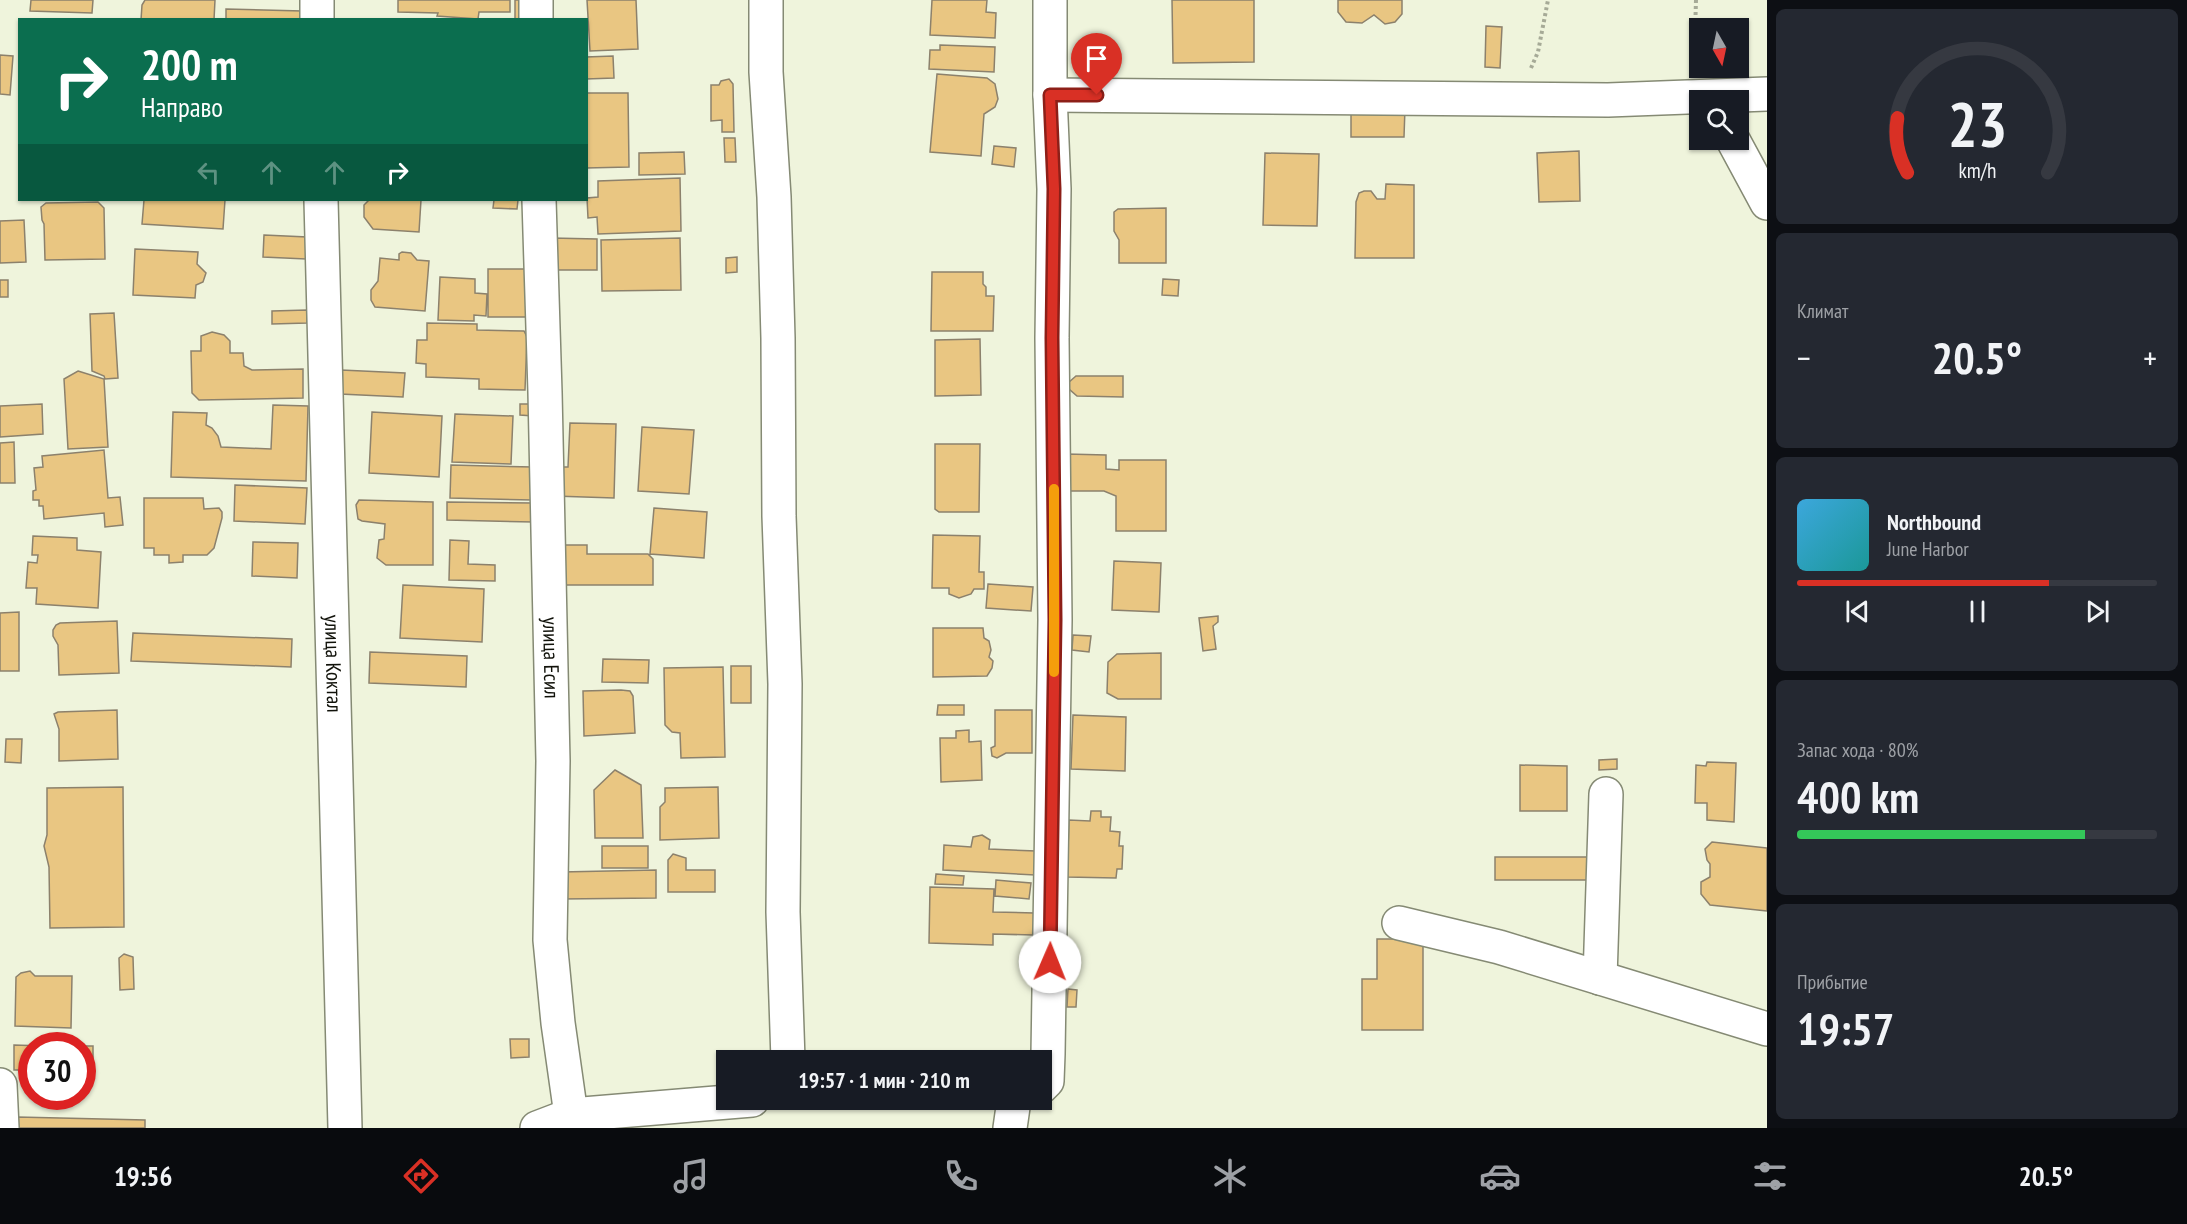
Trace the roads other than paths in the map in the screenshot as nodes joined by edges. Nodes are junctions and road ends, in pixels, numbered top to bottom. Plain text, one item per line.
1 (317, 0) edge
2 (536, 0) edge
3 (766, 0) edge
4 (1050, 0) edge
5 (317, 18) edge
6 (536, 18) edge
7 (1767, 94) edge
8 (1050, 95) junction
9 (1749, 96) edge
10 (1689, 99) edge
11 (1738, 150) edge
12 (321, 201) edge
13 (538, 201) edge
14 (1767, 203) edge
15 (1606, 794) dead end
16 (1399, 923) dead end
17 (1600, 978) junction
18 (1767, 1029) edge
19 (788, 1050) edge
20 (1048, 1050) edge
21 (0, 1085) edge
22 (716, 1103) edge
23 (1013, 1110) edge
24 (571, 1115) junction
25 (2, 1128) edge
26 (345, 1128) edge
27 (537, 1128) edge
28 (1010, 1128) edge

1 - 5 street
2 - 6 street
3 - 19 street
4 - 8 street
7 - 9 street
8 - 10 street
8 - 20 street
11 - 14 street
12 - 26 street, улица Коктал
13 - 24 street, улица Есил
15 - 17 street
16 - 17 street
17 - 18 street
21 - 25 street
22 - 24 street
23 - 28 street
24 - 27 street

